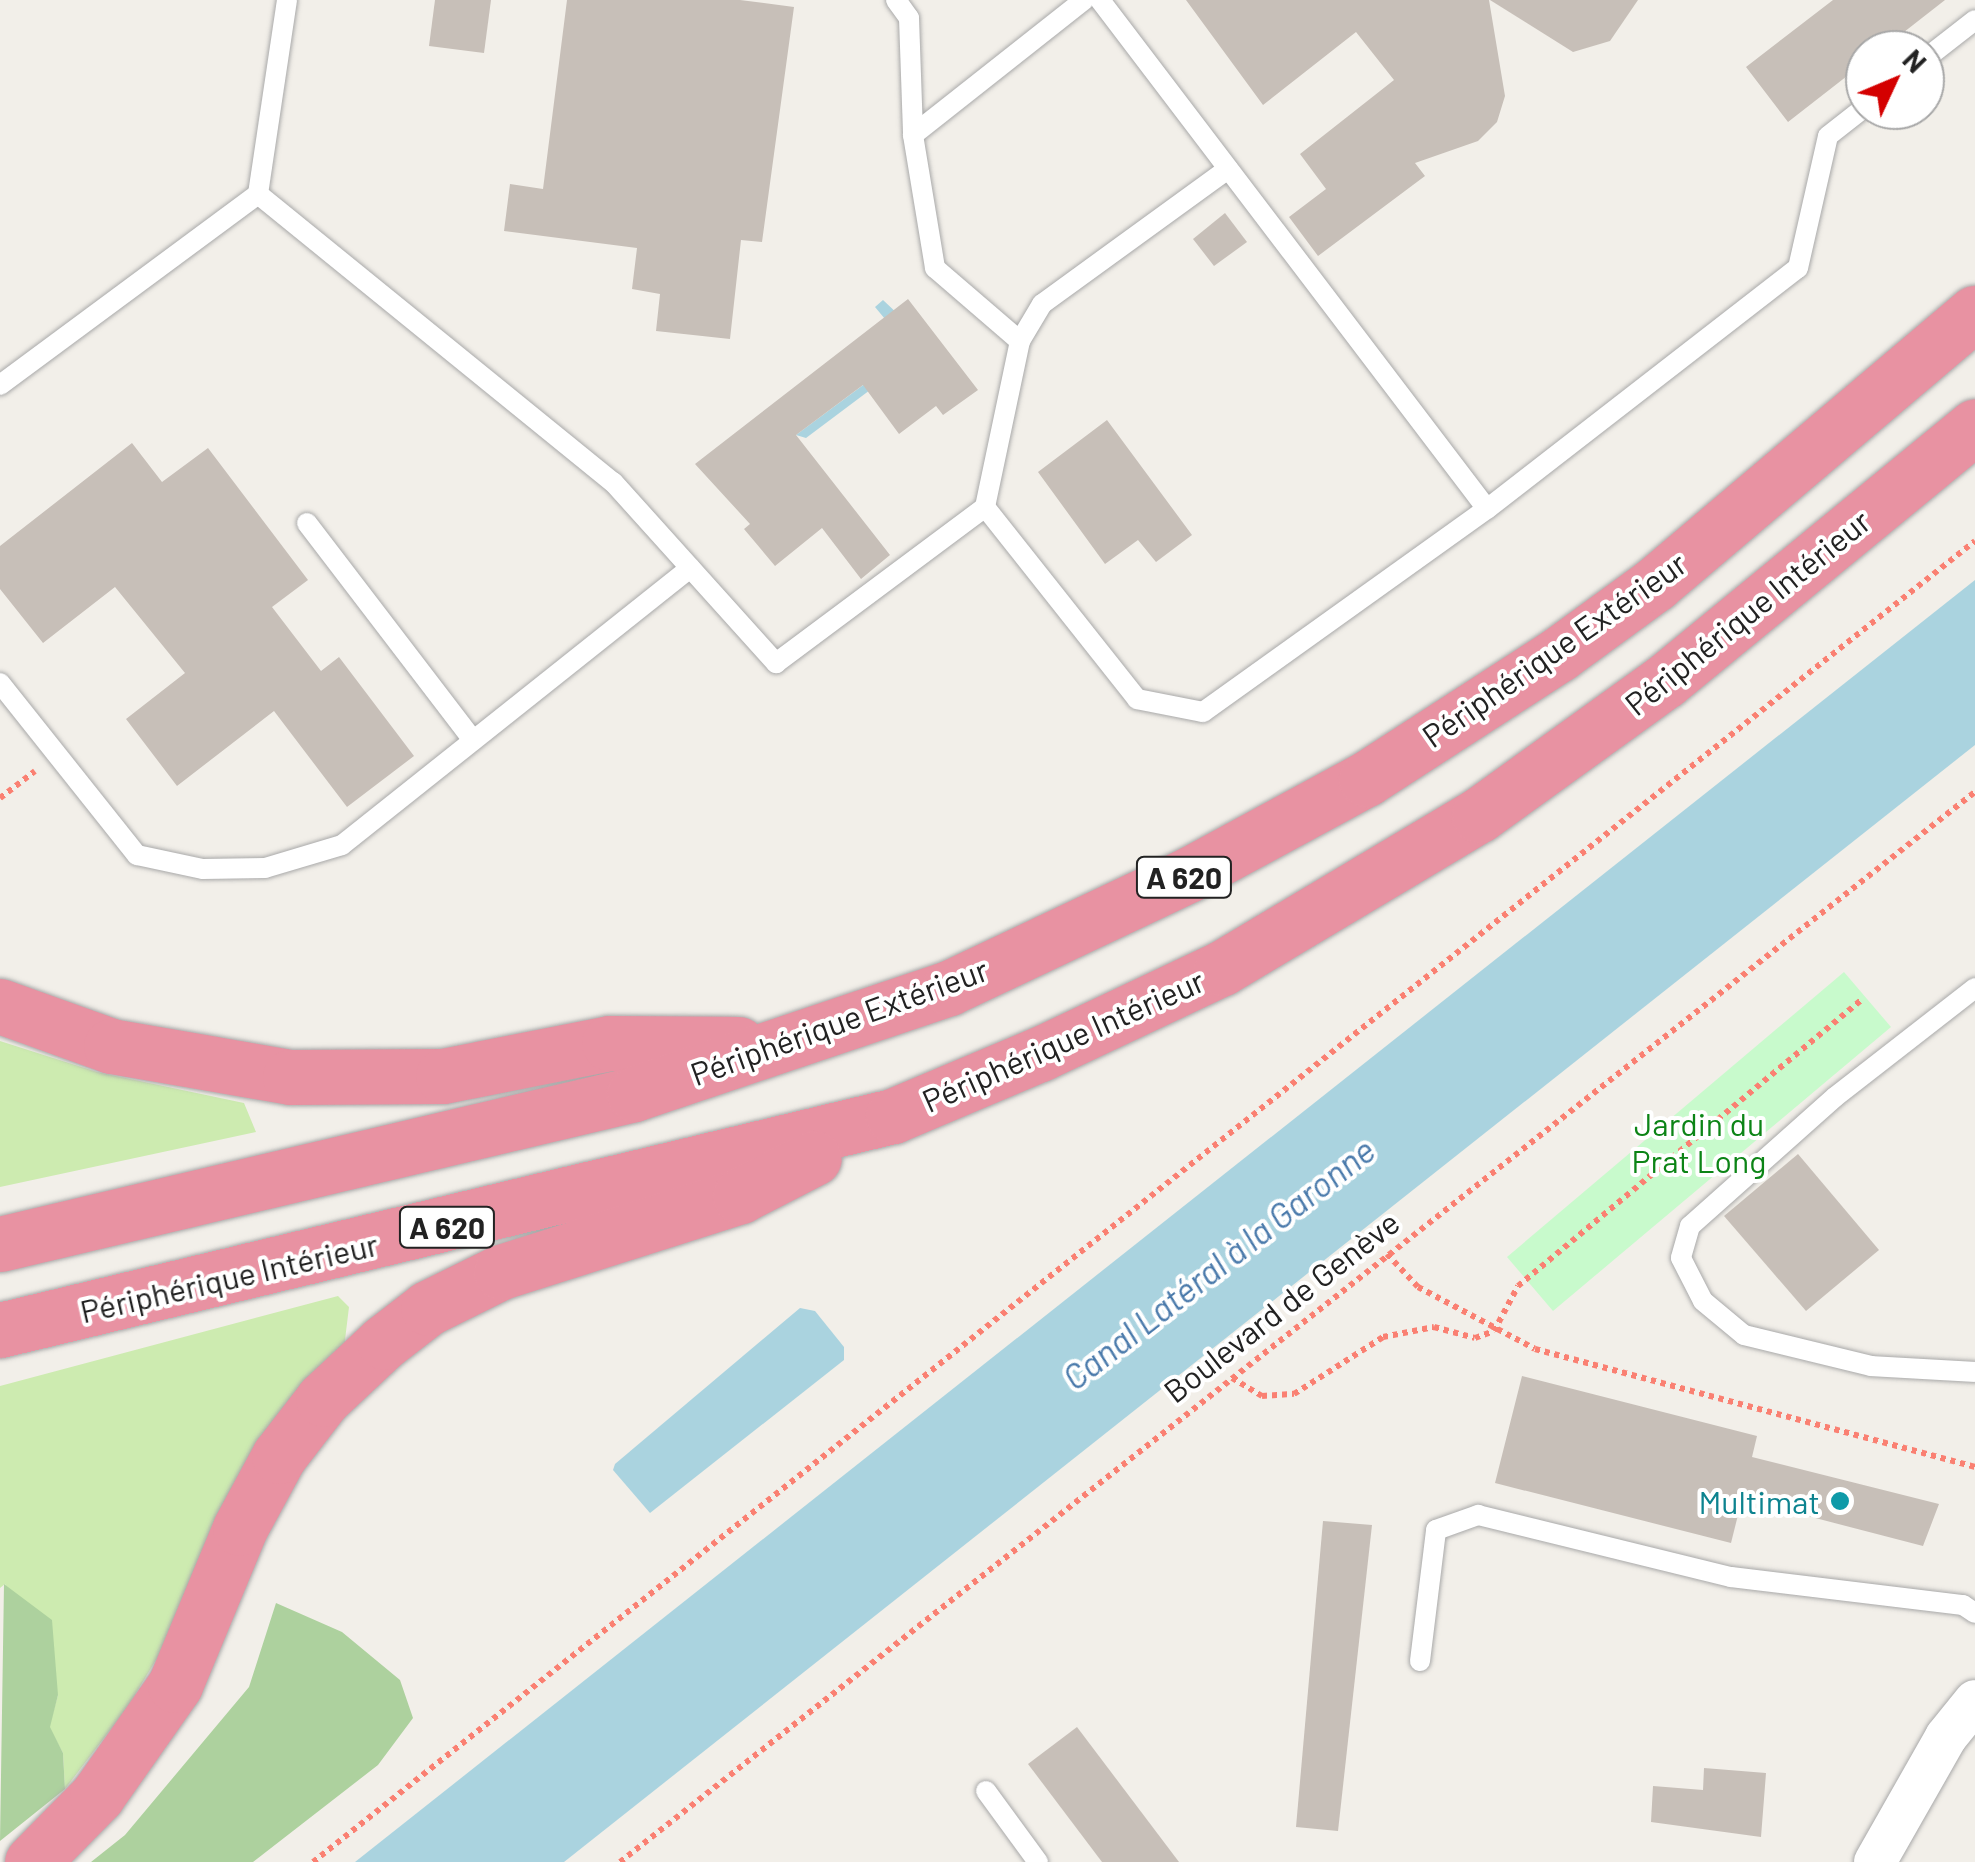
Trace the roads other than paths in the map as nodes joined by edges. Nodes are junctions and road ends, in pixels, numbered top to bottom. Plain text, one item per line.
1 (286, 0) edge
2 (896, 0) edge
3 (1084, 0) edge
4 (1100, 0) edge
5 (1975, 20) edge
6 (1945, 44) edge
7 (1845, 123) edge
8 (912, 136) junction
9 (1228, 169) junction
10 (258, 194) junction
11 (1975, 313) edge
12 (1020, 341) junction
13 (0, 385) edge
14 (1975, 426) edge
15 (985, 507) junction
16 (1487, 510) junction
17 (307, 523) dead end
18 (690, 568) junction
19 (0, 683) edge
20 (474, 740) junction
21 (1975, 988) edge
22 (0, 1006) edge
23 (781, 1044) junction
24 (892, 1116) junction
25 (0, 1244) edge
26 (0, 1330) edge
27 (1975, 1372) edge
28 (1975, 1613) edge
29 (1420, 1662) dead end
30 (1975, 1701) edge
31 (986, 1792) dead end
32 (32, 1862) edge
33 (1038, 1862) edge
34 (1875, 1862) edge

1 - 10 lane
2 - 8 lane
3 - 8 lane
4 - 9 lane
5 - 6 lane
7 - 16 lane
8 - 12 lane
9 - 12 lane
9 - 16 lane
10 - 13 lane
10 - 18 lane
11 - 23 highway, Périphérique Extérieur / A 620
12 - 15 lane
14 - 24 highway, Périphérique Intérieur / A 620
15 - 16 lane
15 - 18 lane
17 - 20 lane
18 - 20 lane
19 - 20 lane
21 - 27 lane
22 - 23 highway
23 - 25 highway, Périphérique Extérieur / A 620
24 - 26 highway, Périphérique Intérieur / A 620
24 - 32 highway
28 - 29 lane
30 - 34 street
31 - 33 lane

